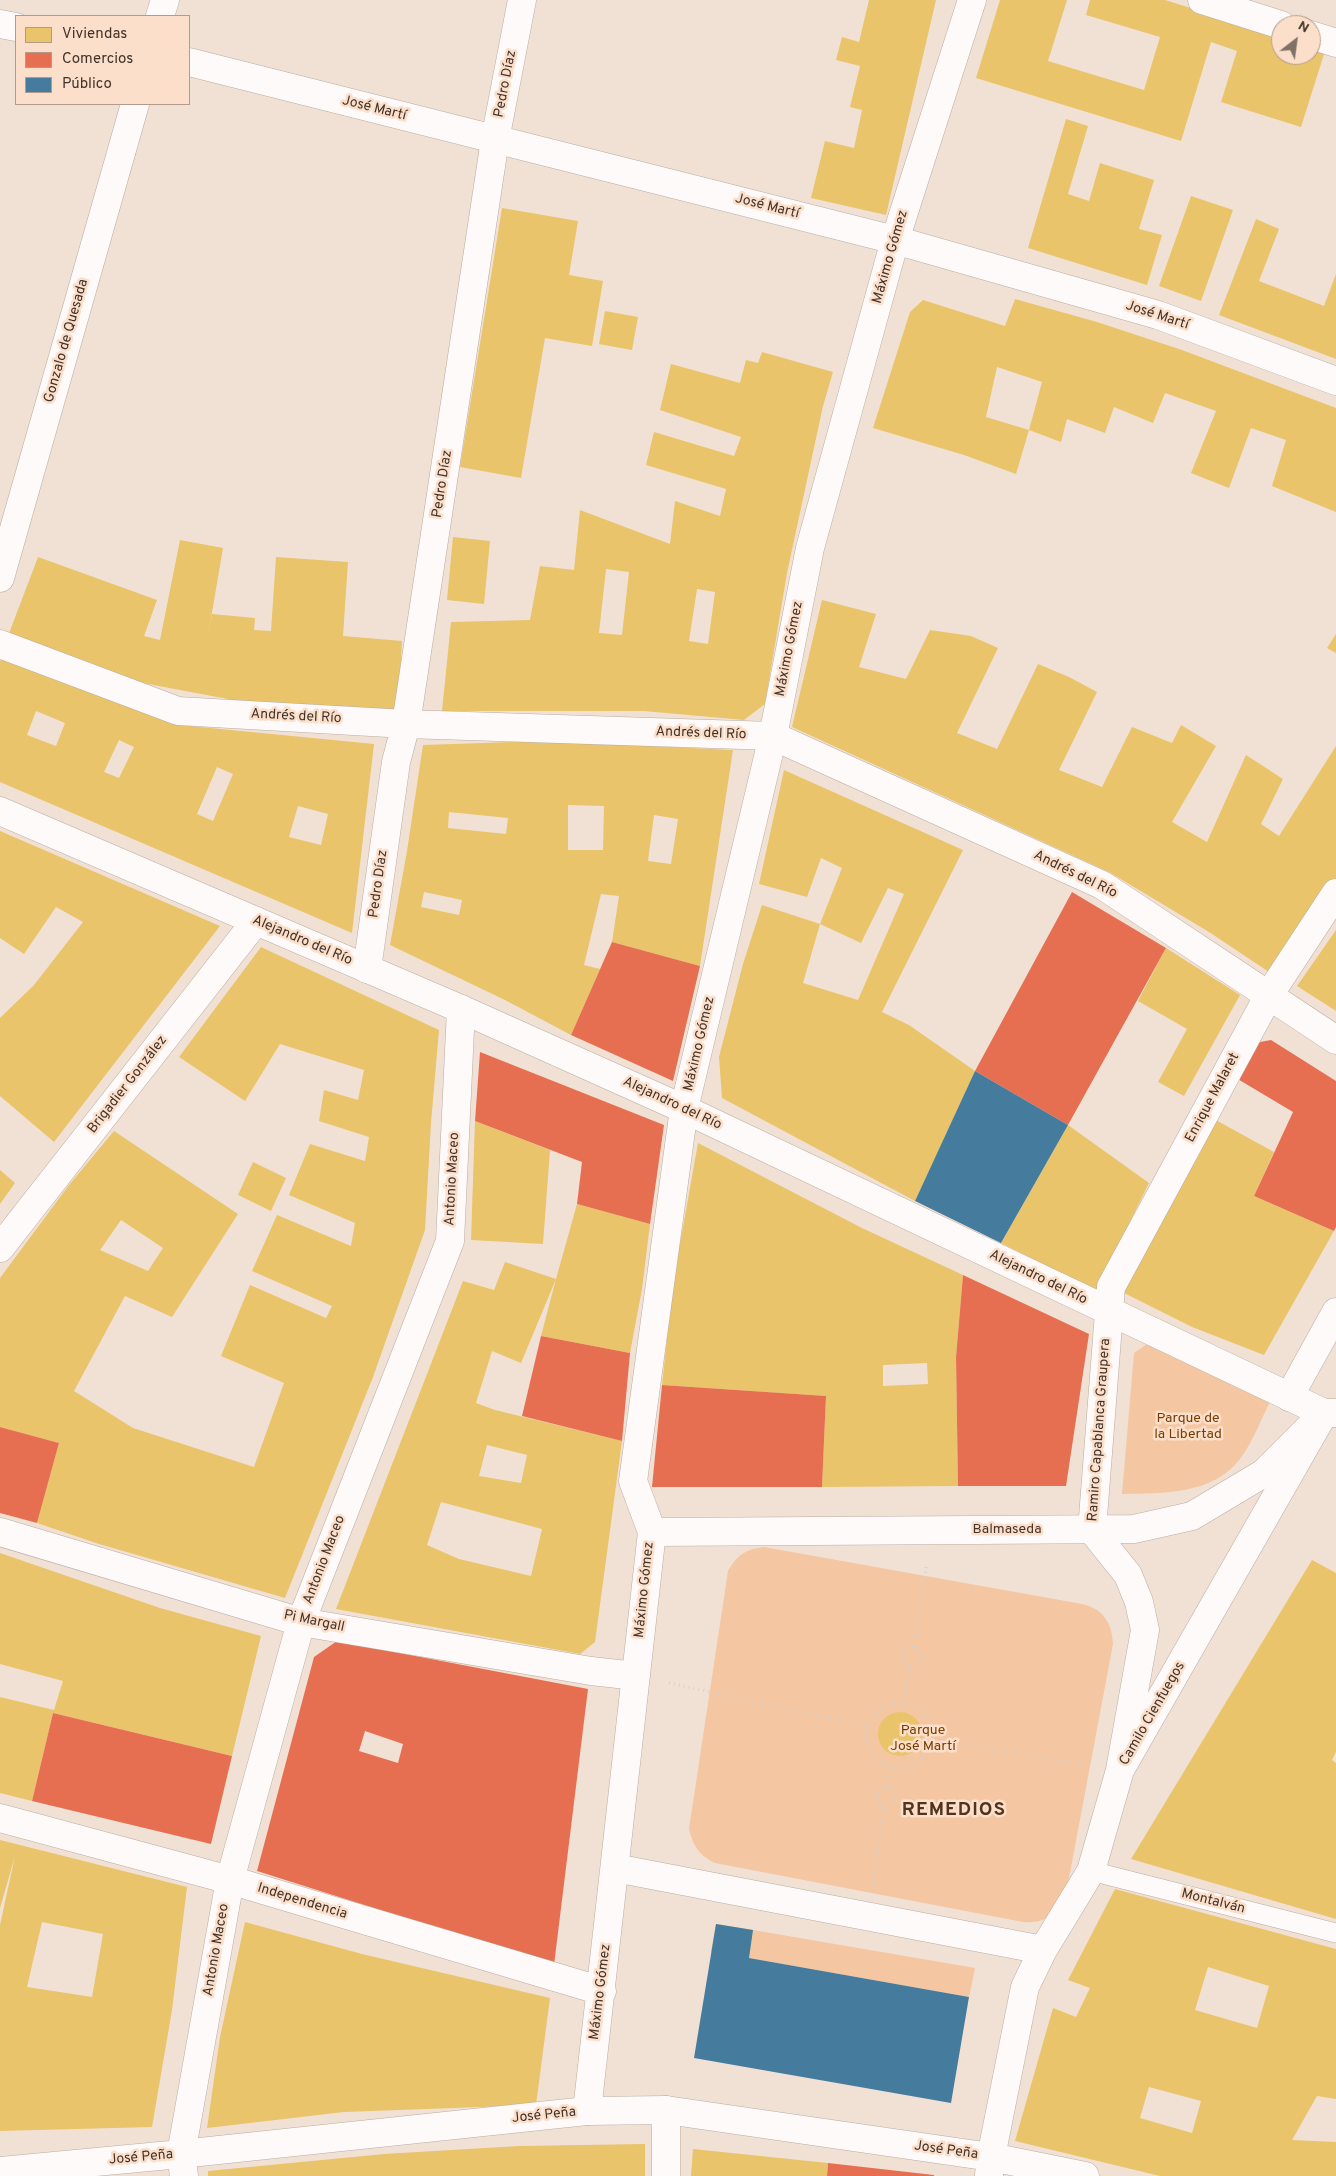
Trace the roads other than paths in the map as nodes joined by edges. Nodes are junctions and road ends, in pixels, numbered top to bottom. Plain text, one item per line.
1 (165, 0) edge
2 (522, 0) edge
3 (972, 0) edge
4 (1202, 0) edge
5 (160, 15) edge
6 (1271, 22) edge
7 (0, 24) edge
8 (15, 27) edge
9 (1321, 38) edge
10 (1336, 43) edge
11 (190, 62) edge
12 (134, 105) edge
13 (495, 140) junction
14 (895, 240) junction
15 (1336, 381) edge
16 (0, 578) edge
17 (0, 644) edge
18 (406, 724) junction
19 (773, 736) junction
20 (0, 811) edge
21 (1336, 893) edge
22 (256, 921) junction
23 (368, 969) junction
24 (1269, 995) junction
25 (461, 1009) junction
26 (1336, 1040) edge
27 (684, 1109) junction
28 (0, 1248) edge
29 (1336, 1312) edge
30 (1109, 1313) junction
31 (1289, 1397) junction
32 (1330, 1413) edge
33 (1092, 1530) junction
34 (0, 1532) edge
35 (652, 1532) junction
36 (301, 1622) junction
37 (636, 1676) junction
38 (1120, 1770) junction
39 (0, 1818) edge
40 (615, 1868) junction
41 (1091, 1870) junction
42 (230, 1880) junction
43 (1336, 1932) edge
44 (1043, 1950) junction
45 (602, 1990) junction
46 (666, 2110) junction
47 (587, 2111) junction
48 (182, 2165) edge
49 (990, 2167) edge
50 (0, 2171) edge
51 (666, 2176) edge
52 (1085, 2176) edge

1 - 5 street
2 - 13 street, Pedro Díaz
3 - 14 street, Máximo Gómez
4 - 6 street
7 - 8 street
9 - 10 street
11 - 13 street, José Martí
12 - 16 street, Gonzalo de Quesada
13 - 14 street, José Martí
13 - 18 street, Pedro Díaz
14 - 15 street, José Martí
14 - 19 street, Máximo Gómez
17 - 18 street, Andrés del Río
18 - 19 street, Andrés del Río
18 - 23 street, Pedro Díaz
19 - 24 street, Andrés del Río
19 - 27 street, Máximo Gómez
20 - 22 street, Alejandro del Río
21 - 24 street, Enrique Malaret
22 - 23 street, Alejandro del Río
22 - 28 street, Brigadier González
23 - 25 street, Alejandro del Río
24 - 26 street, Andrés del Río
24 - 30 street, Enrique Malaret
25 - 27 street, Alejandro del Río
25 - 36 street, Antonio Maceo
27 - 30 street, Alejandro del Río
27 - 35 street, Máximo Gómez
29 - 31 street
30 - 31 street, Alejandro del Río
30 - 33 street, Ramiro Capablanca Graupera
31 - 32 street, Alejandro del Río
32 - 33 street, Balmaseda
32 - 38 street, Camilo Cienfuegos
33 - 35 street, Balmaseda
33 - 38 street, Ramiro Capablanca Graupera
34 - 36 street, Pi Margall
35 - 37 street, Máximo Gómez
36 - 37 street, Pi Margall
36 - 42 street, Antonio Maceo
37 - 40 street, Máximo Gómez
38 - 41 street, Camilo Cienfuegos
39 - 42 street, Independencia
40 - 44 street
40 - 45 street, Máximo Gómez
41 - 43 lane, Montalván
41 - 44 street, Camilo Cienfuegos
42 - 45 street, Independencia
42 - 48 street, Antonio Maceo
44 - 49 street, Camilo Cienfuegos
45 - 47 street, Máximo Gómez
46 - 47 street, José Peña
46 - 49 street, José Peña
46 - 51 street
47 - 48 street, José Peña
48 - 50 street, José Peña
49 - 52 street, José Peña

